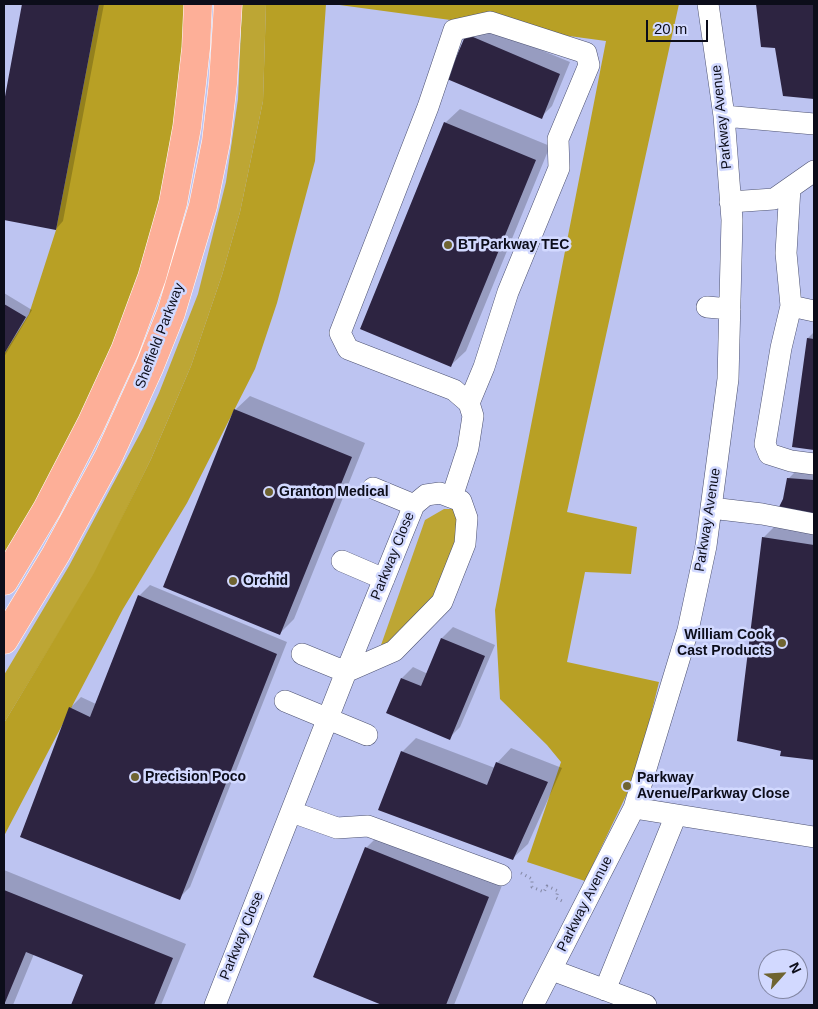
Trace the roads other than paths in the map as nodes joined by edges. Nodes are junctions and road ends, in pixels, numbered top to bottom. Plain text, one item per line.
1 (198, 4) edge
2 (228, 4) edge
3 (708, 4) edge
4 (724, 116) junction
5 (814, 124) edge
6 (814, 171) edge
7 (790, 188) junction
8 (730, 202) junction
9 (791, 306) junction
10 (707, 307) dead end
11 (730, 309) junction
12 (814, 311) edge
13 (468, 403) junction
14 (814, 464) edge
15 (373, 488) dead end
16 (452, 498) junction
17 (414, 505) junction
18 (711, 508) junction
19 (814, 524) edge
20 (342, 561) dead end
21 (384, 579) junction
22 (4, 581) edge
23 (4, 640) edge
24 (302, 654) dead end
25 (346, 672) junction
26 (285, 701) dead end
27 (329, 718) junction
28 (367, 735) dead end
29 (634, 808) junction
30 (292, 812) junction
31 (676, 815) junction
32 (814, 837) edge
33 (501, 876) road end
34 (552, 970) junction
35 (605, 990) junction
36 (215, 1005) edge
37 (533, 1005) edge
38 (645, 1005) edge

1 - 22 highway, Sheffield Parkway
2 - 23 highway, Sheffield Parkway
3 - 4 street, Parkway Avenue
4 - 5 street
4 - 8 street, Parkway Avenue
6 - 7 street
7 - 8 street
7 - 9 street
8 - 11 street, Parkway Avenue
9 - 12 street
9 - 14 street
10 - 11 street
11 - 18 street, Parkway Avenue
13 - 13 street
13 - 16 street
15 - 17 street
16 - 17 street, Parkway Close
16 - 25 street
17 - 21 street, Parkway Close
18 - 19 street
18 - 29 street, Parkway Avenue
20 - 21 street
21 - 25 street, Parkway Close
24 - 25 street
25 - 27 street, Parkway Close
26 - 27 street
27 - 28 street
27 - 30 street, Parkway Close
29 - 31 street
29 - 34 street, Parkway Avenue
30 - 33 street
30 - 36 street, Parkway Close
31 - 32 street
31 - 35 street
34 - 35 street
34 - 37 street, Parkway Avenue
35 - 38 street

